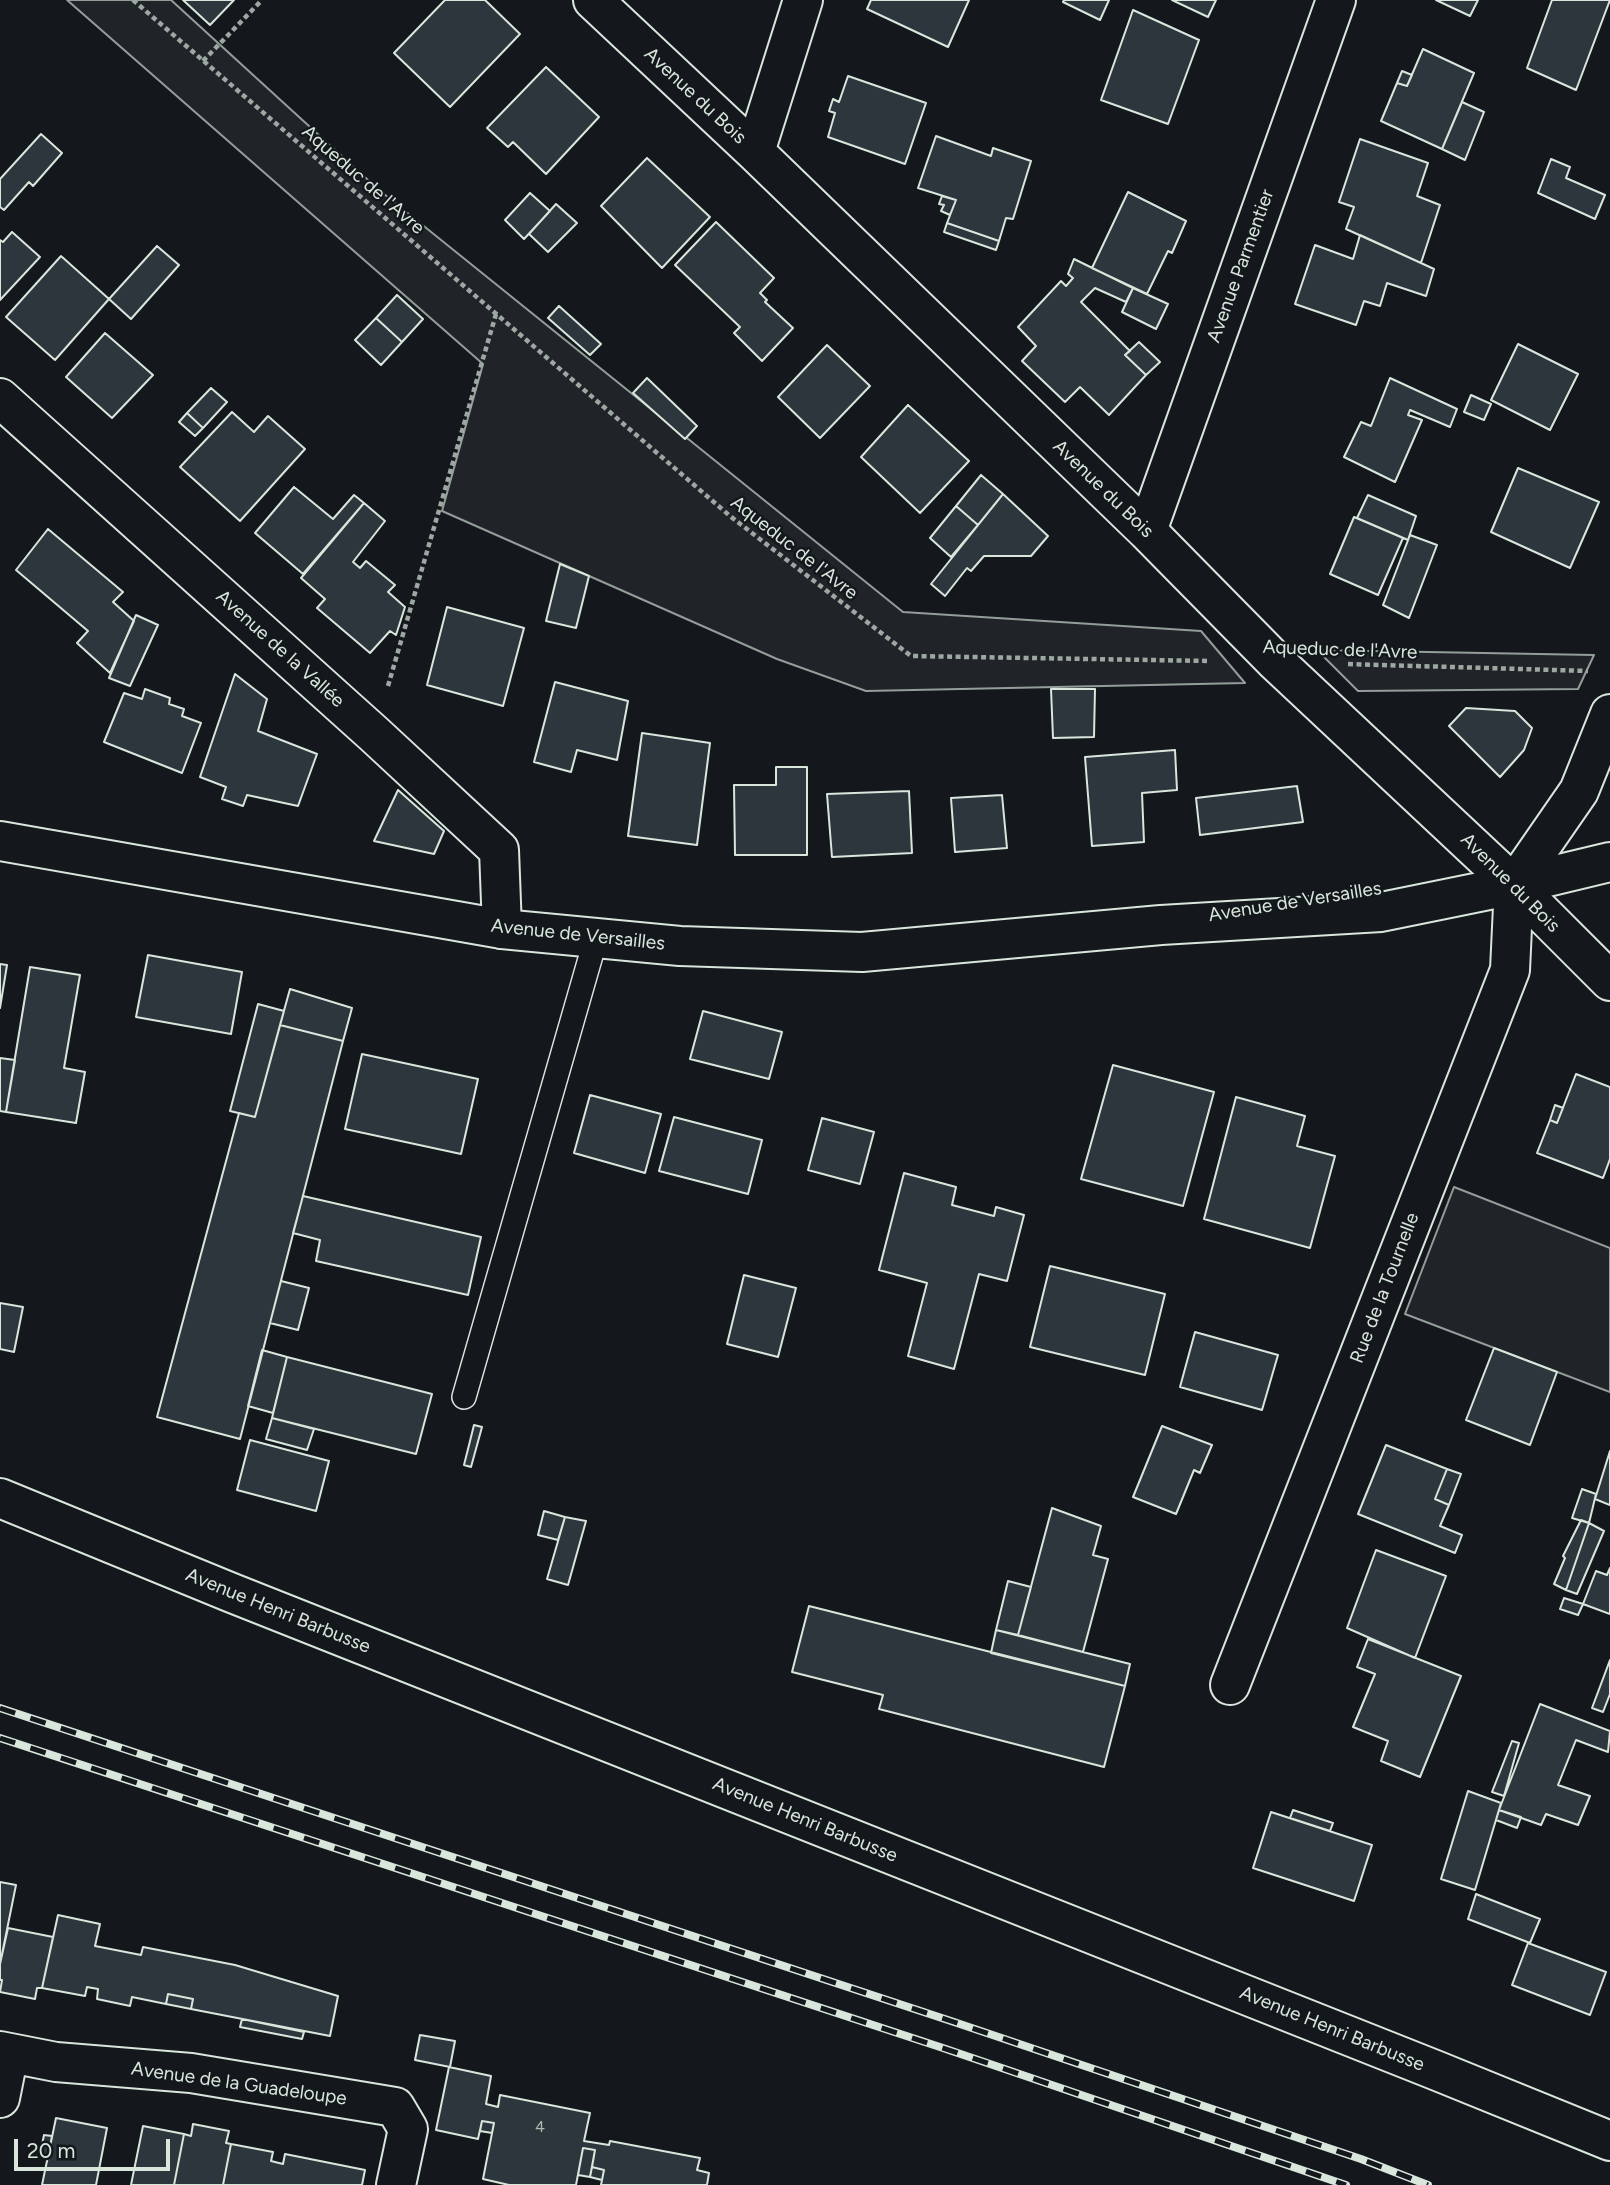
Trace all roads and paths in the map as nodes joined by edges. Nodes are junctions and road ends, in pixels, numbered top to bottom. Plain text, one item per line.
1 (133, 0) edge
2 (262, 0) edge
3 (593, 0) edge
4 (803, 0) edge
5 (1336, 0) edge
6 (203, 61) junction
7 (755, 152) junction
8 (496, 314) junction
9 (0, 398) edge
10 (1147, 531) junction
11 (1276, 662) junction
12 (1345, 664) dead end
13 (1596, 671) dead end
14 (1610, 714) edge
15 (374, 734) junction
16 (0, 841) edge
17 (1610, 862) edge
18 (1514, 885) junction
19 (502, 929) junction
20 (596, 938) junction
21 (1610, 981) edge
22 (464, 1397) dead end
23 (0, 1498) edge
24 (1230, 1685) dead end
25 (4, 2052) edge
26 (0, 2098) edge
27 (1610, 2141) edge
28 (396, 2185) edge

1 - 6 path, Aqueduc de l'Avre
2 - 6 path
3 - 7 street, Avenue du Bois
4 - 7 street
5 - 10 street, Avenue Parmentier
6 - 8 path, Aqueduc de l'Avre
7 - 10 street, Avenue du Bois
8 - 11 path, Aqueduc de l'Avre
8 - 15 path
9 - 15 street, Avenue de la Vallée
10 - 11 street, Avenue du Bois
11 - 18 street, Avenue du Bois
12 - 13 path, Aqueduc de l'Avre
14 - 18 street
15 - 19 street, Avenue de la Vallée
16 - 19 street, Avenue de Versailles
17 - 18 street, Avenue de Versailles
18 - 20 street, Avenue de Versailles
18 - 21 street, Avenue du Bois
18 - 24 street, Rue de la Tournelle
19 - 20 street, Avenue de Versailles
20 - 22 lane
23 - 27 street, Avenue Henri Barbusse
25 - 26 street
25 - 28 street, Avenue de la Guadeloupe

